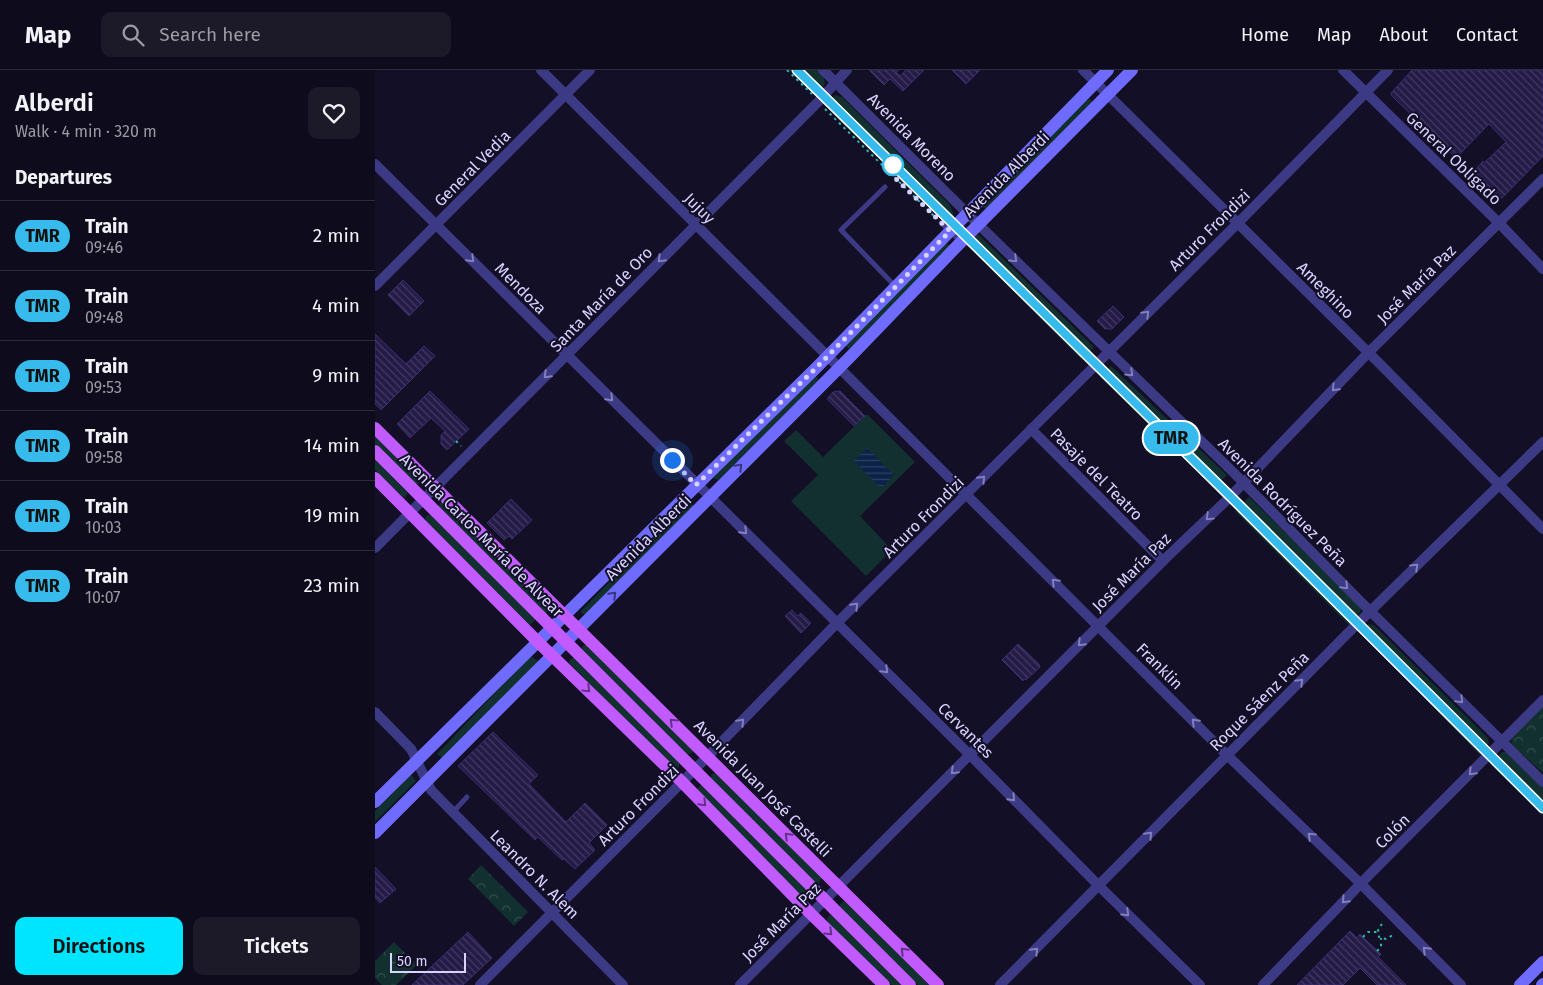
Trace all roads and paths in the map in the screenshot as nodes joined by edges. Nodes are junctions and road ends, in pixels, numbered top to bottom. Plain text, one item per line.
1 (541, 70) edge
2 (590, 70) edge
3 (787, 70) edge
4 (823, 70) edge
5 (847, 70) edge
6 (1083, 70) edge
7 (1108, 70) edge
8 (1132, 70) edge
9 (1343, 70) edge
10 (1388, 70) edge
11 (1096, 81) junction
12 (835, 82) junction
13 (1366, 92) junction
14 (1109, 94) junction
15 (566, 95) junction
16 (819, 101) junction
17 (375, 164) edge
18 (1543, 179) edge
19 (885, 187) dead end
20 (967, 214) junction
21 (1238, 223) junction
22 (1499, 223) junction
23 (436, 224) junction
24 (695, 224) junction
25 (979, 225) junction
26 (946, 227) junction
27 (961, 242) junction
28 (1543, 269) edge
29 (375, 286) edge
30 (896, 286) junction
31 (1109, 351) junction
32 (1368, 353) junction
33 (567, 355) junction
34 (827, 356) junction
35 (838, 368) junction
36 (375, 428) edge
37 (1031, 429) junction
38 (456, 441) dead end
39 (1543, 442) edge
40 (461, 446) dead end
41 (375, 452) edge
42 (375, 478) edge
43 (1243, 482) junction
44 (696, 485) junction
45 (1500, 485) junction
46 (436, 488) junction
47 (967, 494) junction
48 (709, 497) junction
49 (424, 500) junction
50 (411, 513) junction
51 (1543, 529) edge
52 (375, 548) edge
53 (1163, 561) junction
54 (1371, 611) junction
55 (563, 615) junction
56 (837, 623) junction
57 (1099, 626) junction
58 (552, 627) junction
59 (578, 630) junction
60 (538, 642) junction
61 (566, 642) junction
62 (552, 655) junction
63 (1543, 700) edge
64 (375, 712) edge
65 (1502, 741) junction
66 (970, 755) junction
67 (1227, 755) junction
68 (708, 756) junction
69 (417, 760) junction
70 (695, 769) junction
71 (427, 782) junction
72 (682, 782) junction
73 (1543, 782) edge
74 (467, 797) dead end
75 (375, 802) edge
76 (453, 812) junction
77 (375, 833) edge
78 (1361, 884) junction
79 (838, 886) junction
80 (1099, 886) junction
81 (824, 900) junction
82 (552, 913) junction
83 (811, 914) junction
84 (1382, 924) dead end
85 (1377, 932) junction
86 (1393, 934) dead end
87 (1363, 937) dead end
88 (1381, 938) junction
89 (1377, 951) dead end
90 (1543, 962) edge
91 (480, 985) edge
92 (623, 985) edge
93 (740, 985) edge
94 (884, 985) edge
95 (910, 985) edge
96 (938, 985) edge
97 (1000, 985) edge
98 (1200, 985) edge
99 (1263, 985) edge
100 (1461, 985) edge
101 (1520, 985) edge

1 - 15 street, Jujuy
2 - 15 street, General Vedia
3 - 16 path
4 - 12 street, Avenida Moreno
5 - 12 street, Santa María de Oro
6 - 11 street, Ameghino
7 - 11 main road, Avenida Alberdi
8 - 14 main road, Avenida Alberdi
9 - 13 street, General Obligado
10 - 13 street, Arturo Frondizi
11 - 14 street, Ameghino
11 - 20 main road, Avenida Alberdi
12 - 16 street, Santa María de Oro
12 - 20 street, Avenida Moreno
13 - 21 street, Arturo Frondizi
13 - 22 street, General Obligado
14 - 21 street, Ameghino
14 - 25 main road, Avenida Alberdi
15 - 23 street, General Vedia
15 - 24 street, Jujuy
16 - 24 street, Santa María de Oro
16 - 26 path
17 - 23 street, Mendoza
18 - 22 street, José María Paz
19 - 30 lane
20 - 25 street, Avenida Moreno
20 - 26 main road, Avenida Alberdi
31 -> 21 street, Arturo Frondizi
21 - 32 street, Ameghino
22 - 28 street, General Obligado
22 - 32 street, José María Paz
23 - 29 street, General Vedia
23 -> 33 street, Mendoza
24 -> 33 street, Santa María de Oro
24 - 34 street, Jujuy
25 - 27 main road, Avenida Alberdi
25 -> 31 street, Avenida Rodríguez Peña
26 - 27 lane
26 - 30 main road, Avenida Alberdi
27 - 35 main road, Avenida Alberdi
30 - 34 main road, Avenida Alberdi
31 - 37 street, Arturo Frondizi
31 -> 43 street, Avenida Rodríguez Peña
32 -> 43 street, José María Paz
32 - 45 street, Ameghino
33 -> 44 street, Mendoza
33 -> 46 street, Santa María de Oro
34 - 35 street, Jujuy
34 - 44 main road, Avenida Alberdi
35 - 47 street, Franklin
48 -> 35 main road, Avenida Alberdi
36 - 46 main road, Avenida Carlos María de Alvear
47 -> 37 street, Arturo Frondizi
37 - 53 street, Pasaje del Teatro
38 - 40 path
39 - 45 street, Roque Sáenz Peña
41 - 49 main road, Avenida Carlos María de Alvear
42 - 50 main road
43 -> 53 street, José María Paz
43 -> 54 street, Avenida Rodríguez Peña
44 - 48 street, Mendoza
44 - 55 main road, Avenida Alberdi
45 - 51 street, Ameghino
54 -> 45 street, Roque Sáenz Peña
46 - 49 street, Santa María de Oro
46 - 55 main road, Avenida Carlos María de Alvear
56 -> 47 street, Arturo Frondizi
57 -> 47 street, Franklin
48 -> 56 street, Cervantes
59 -> 48 main road, Avenida Alberdi
49 - 50 street, Santa María de Oro
49 - 58 main road, Avenida Carlos María de Alvear
50 - 52 street, Santa María de Oro
50 - 60 main road
53 - 57 street, José María Paz
54 -> 65 street, Avenida Rodríguez Peña
67 -> 54 street, Roque Sáenz Peña
55 - 58 main road, Avenida Alberdi
55 - 59 main road, Avenida Juan José Castelli
56 -> 66 street, Cervantes
68 -> 56 street, Arturo Frondizi
57 -> 66 street, José María Paz
67 -> 57 street, Franklin
58 - 60 main road, Avenida Alberdi
58 - 61 main road, Avenida Carlos María de Alvear
59 - 61 main road, Avenida Alberdi
68 -> 59 main road, Avenida Juan José Castelli
60 - 62 main road
60 - 69 main road, Avenida Alberdi
61 - 62 main road, Avenida Alberdi
61 - 70 main road
62 - 71 main road, Avenida Alberdi
62 -> 72 main road
63 - 65 street, Colón
64 - 69 street, Leandro N. Alem
65 - 73 street, Avenida Rodríguez Peña
65 -> 78 street, Colón
66 -> 79 street, José María Paz
66 -> 80 street, Cervantes
78 -> 67 street, Franklin
80 -> 67 street, Roque Sáenz Peña
68 - 70 street, Arturo Frondizi
79 -> 68 main road, Avenida Juan José Castelli
69 - 71 street, Leandro N. Alem
69 - 75 main road, Avenida Alberdi
70 - 72 street, Arturo Frondizi
70 - 81 main road
71 - 76 street, Leandro N. Alem
71 - 77 main road, Avenida Alberdi
72 - 82 street, Arturo Frondizi
72 -> 83 main road
74 - 76 lane
76 - 82 street, Leandro N. Alem
78 -> 99 street, Colón
100 -> 78 street, Franklin
79 - 81 street, José María Paz
96 -> 79 main road, Avenida Juan José Castelli
97 -> 80 street, Roque Sáenz Peña
80 -> 98 street, Cervantes
81 - 83 street, José María Paz
81 - 95 main road
82 - 91 street, Arturo Frondizi
82 - 92 street, Leandro N. Alem
83 - 93 street, José María Paz
83 -> 94 main road
84 - 85 path
85 - 87 path
85 - 88 path
86 - 88 path
88 - 89 path
90 - 101 main road

